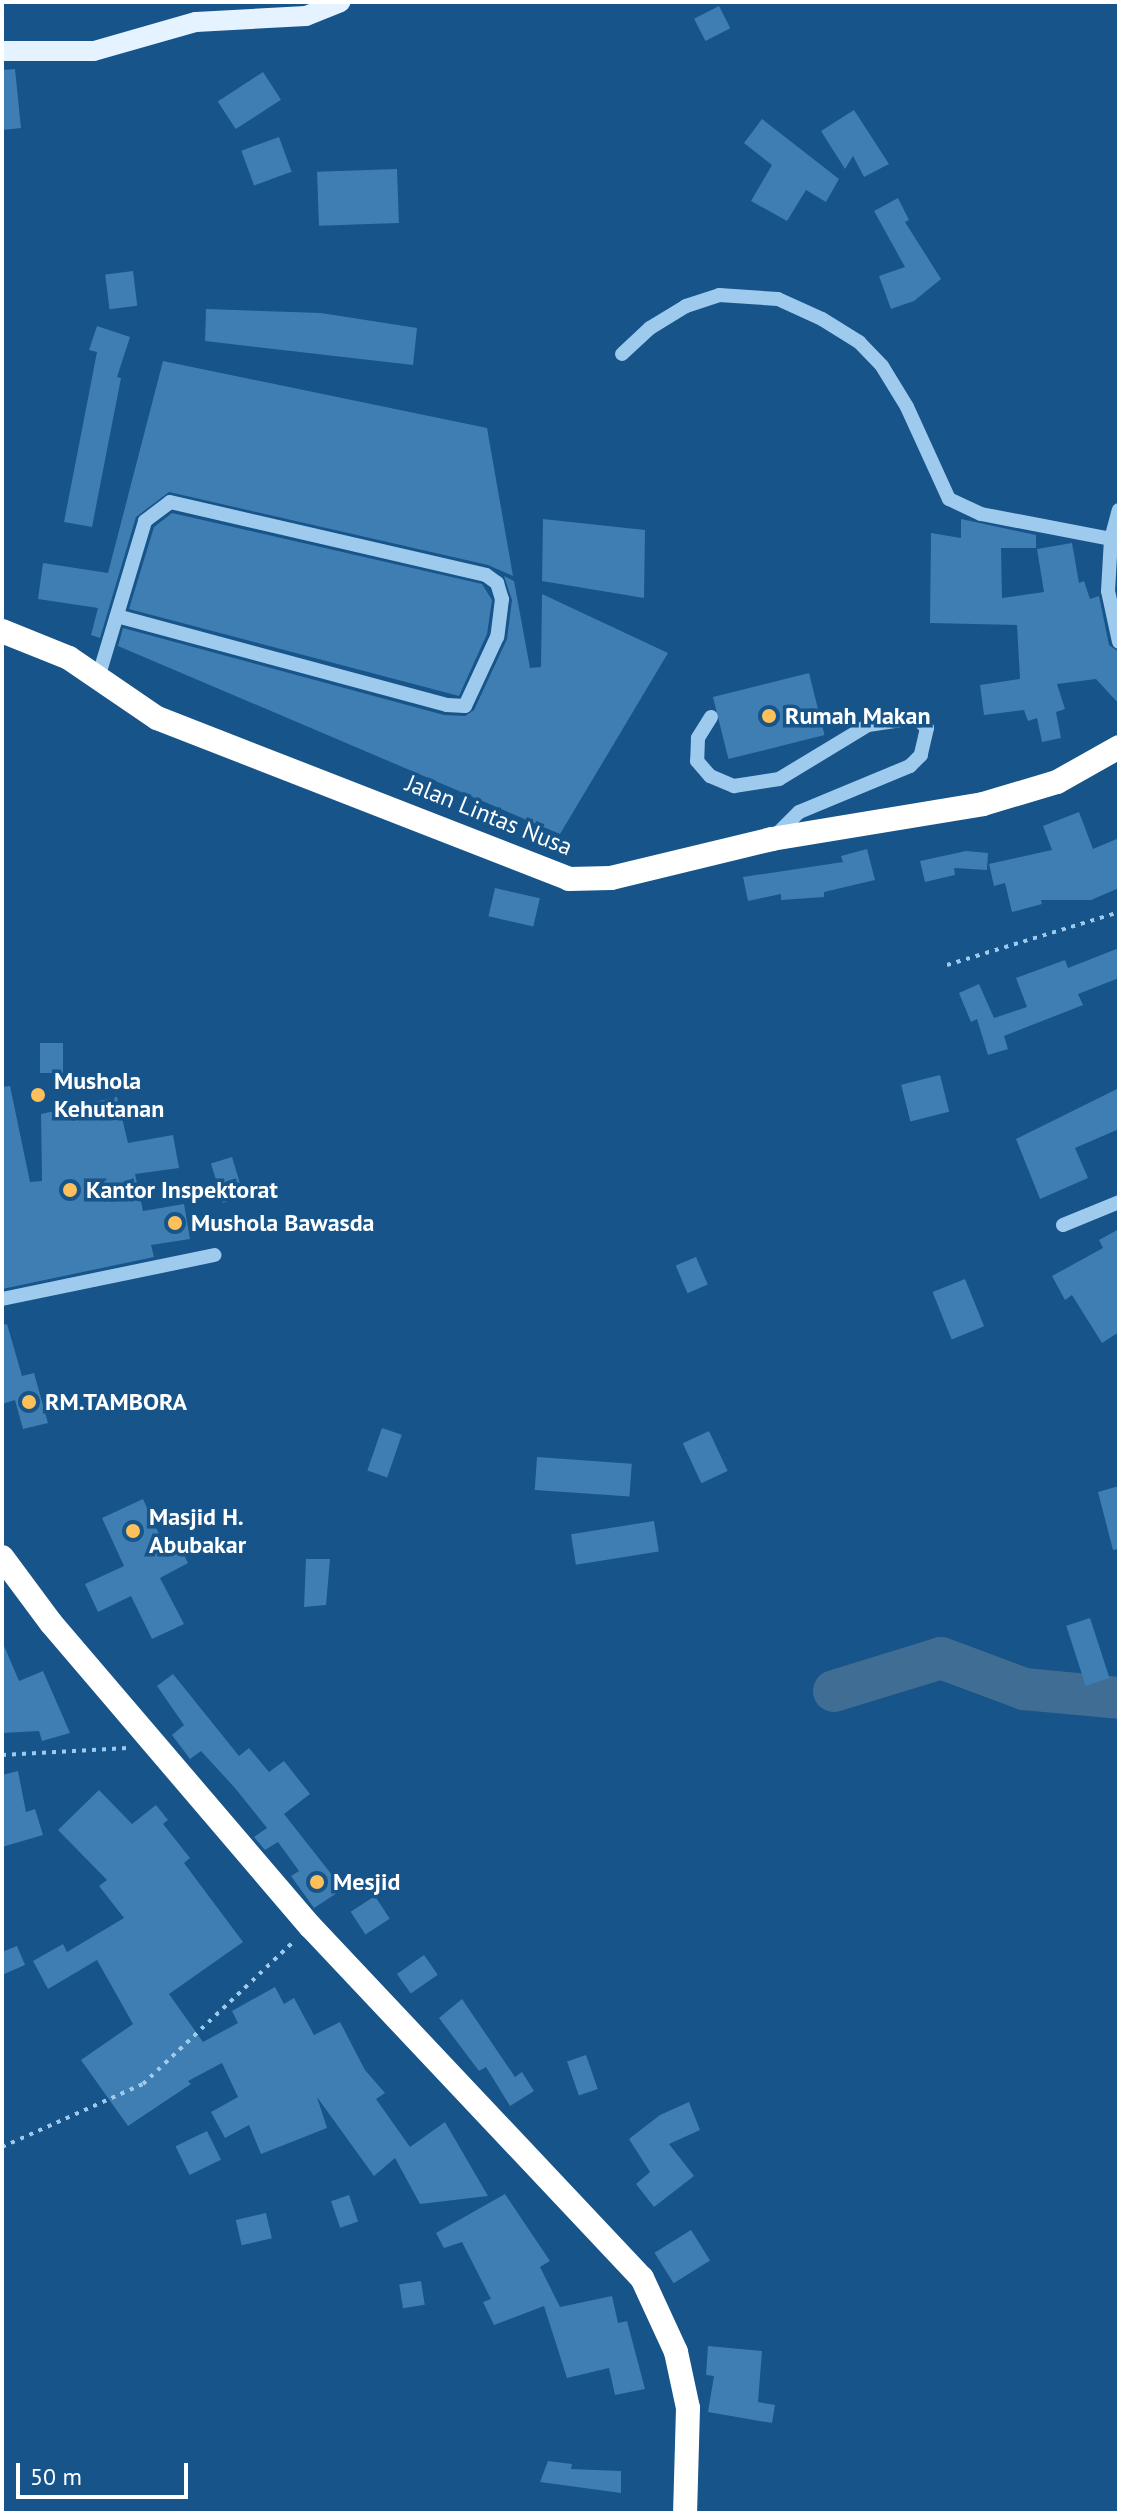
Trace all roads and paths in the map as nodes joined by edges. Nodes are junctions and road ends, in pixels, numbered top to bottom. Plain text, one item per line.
1 (340, 2) edge
2 (2, 51) edge
3 (622, 354) dead end
4 (1119, 510) edge
5 (1111, 539) junction
6 (117, 616) junction
7 (2, 631) edge
8 (1119, 642) edge
9 (98, 678) junction
10 (711, 717) dead end
11 (1119, 747) edge
12 (772, 839) junction
13 (1119, 912) edge
14 (947, 965) dead end
15 (1119, 1202) edge
16 (1063, 1225) dead end
17 (214, 1255) dead end
18 (2, 1299) edge
19 (2, 1557) edge
20 (155, 1746) junction
21 (2, 1755) edge
22 (310, 1926) junction
23 (2, 2147) edge
24 (685, 2513) edge

1 - 2 main road
3 - 5 street
4 - 5 street
5 - 8 street
6 - 6 street
6 - 9 street
7 - 9 highway, Jalan Lintas Nusa
9 - 12 highway, Jalan Lintas Nusa
10 - 12 street
11 - 12 highway, Jalan Lintas Nusa
13 - 14 path
15 - 16 street
17 - 18 street
19 - 20 highway
20 - 21 path
20 - 22 highway
22 - 23 path
22 - 24 highway

